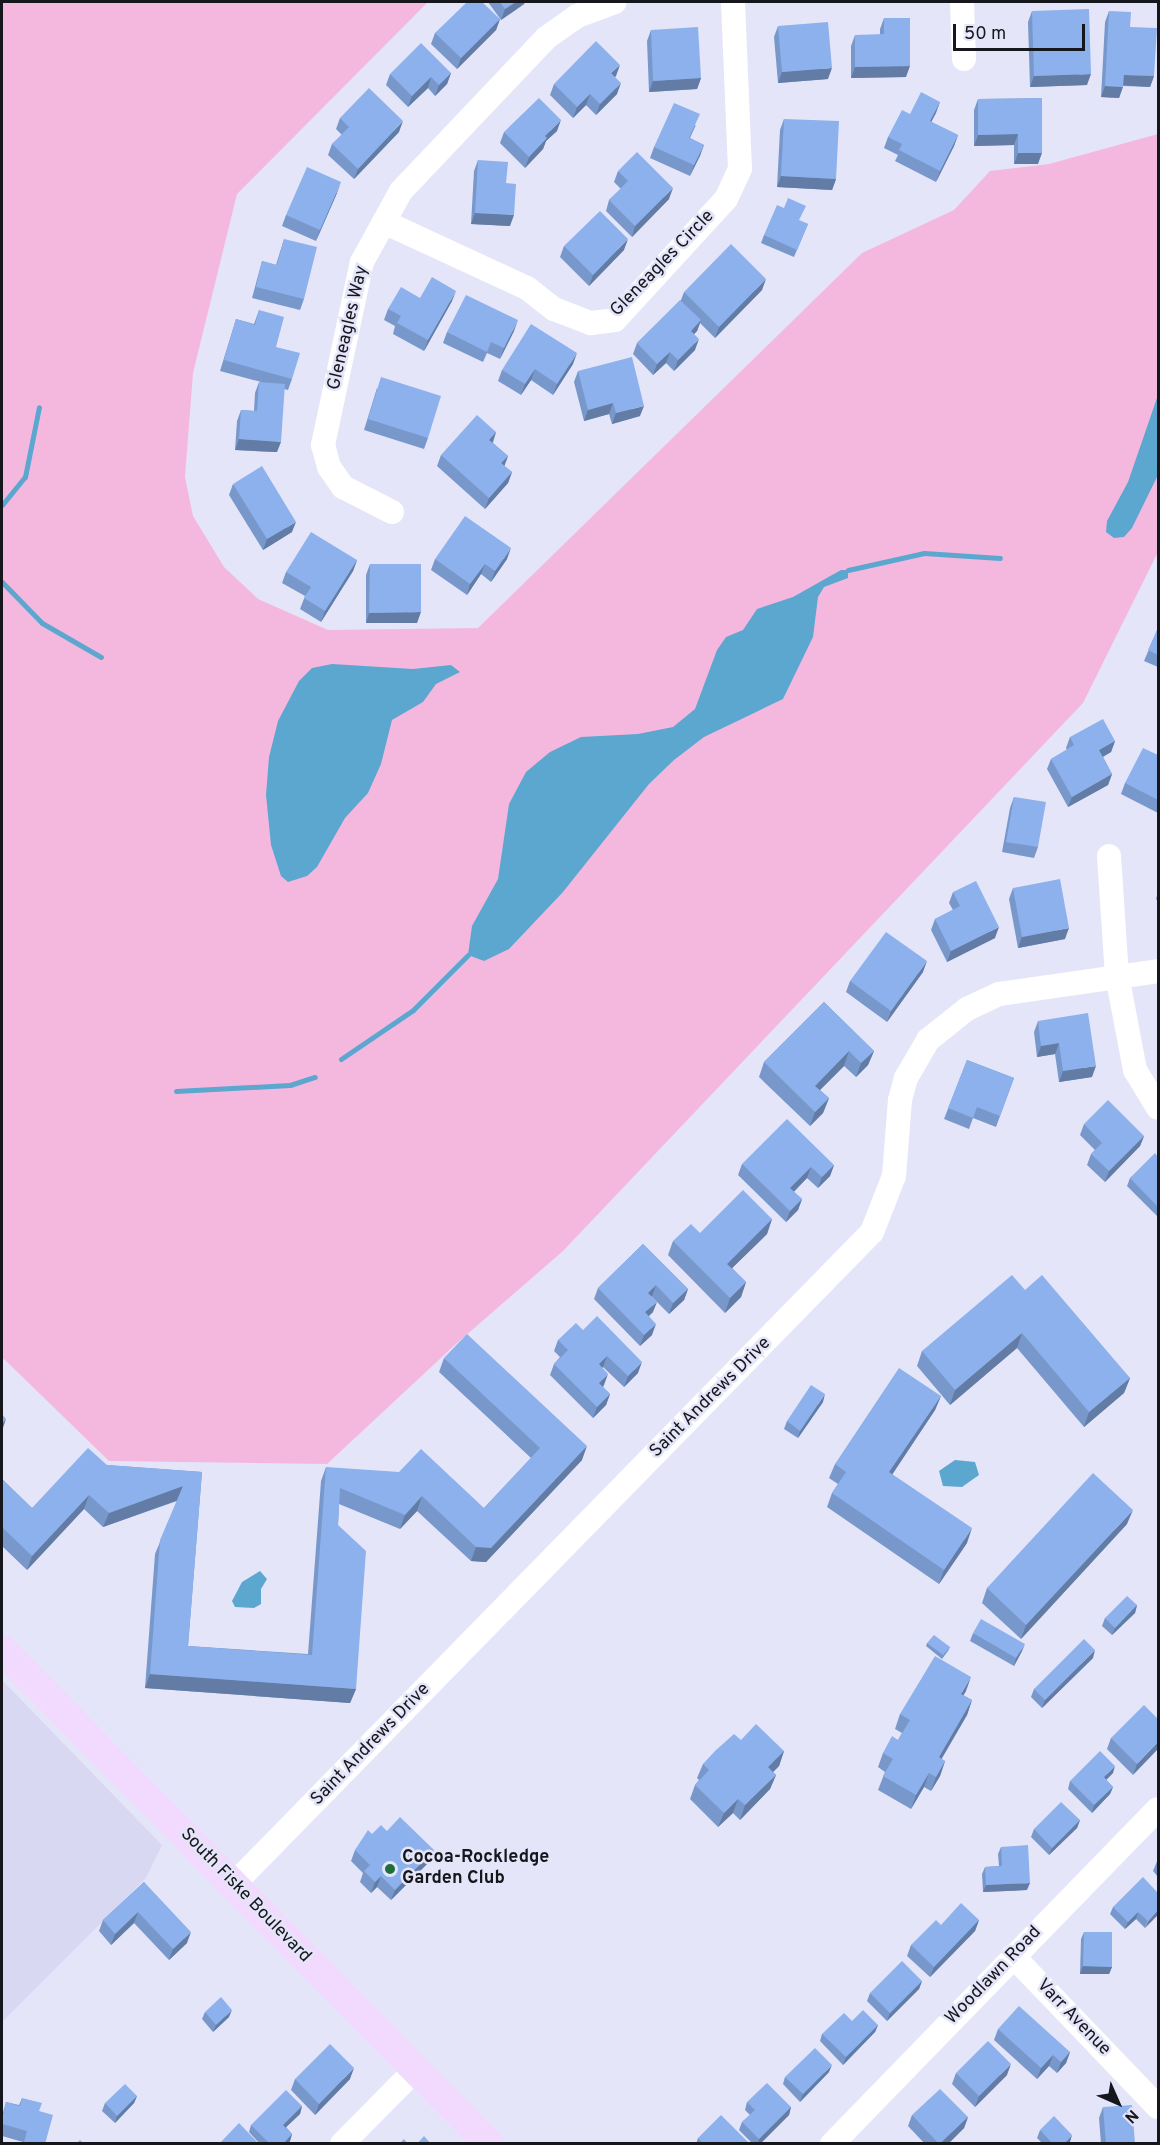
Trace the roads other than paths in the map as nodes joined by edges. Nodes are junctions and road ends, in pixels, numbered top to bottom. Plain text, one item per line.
1 (615, 2) edge
2 (734, 2) edge
3 (962, 2) edge
4 (964, 59) dead end
5 (384, 222) junction
6 (392, 512) dead end
7 (1109, 856) dead end
8 (1158, 971) edge
9 (1117, 975) junction
10 (1158, 1107) edge
11 (2, 1650) edge
12 (1158, 1809) edge
13 (234, 1884) junction
14 (1013, 1956) junction
15 (415, 2070) junction
16 (1158, 2107) edge
17 (342, 2144) edge
18 (489, 2144) edge
19 (832, 2144) edge

1 - 5 street, Gleneagles Way
2 - 5 street, Gleneagles Circle
3 - 4 street
5 - 6 street, Gleneagles Way
7 - 9 street
8 - 9 street, Saint Andrews Drive
9 - 10 street
9 - 13 street, Saint Andrews Drive
11 - 13 main road, South Fiske Boulevard
12 - 14 street, Woodlawn Road
13 - 15 main road, South Fiske Boulevard
14 - 16 street, Varr Avenue
14 - 19 street, Woodlawn Road
15 - 17 street
15 - 18 main road, South Fiske Boulevard

